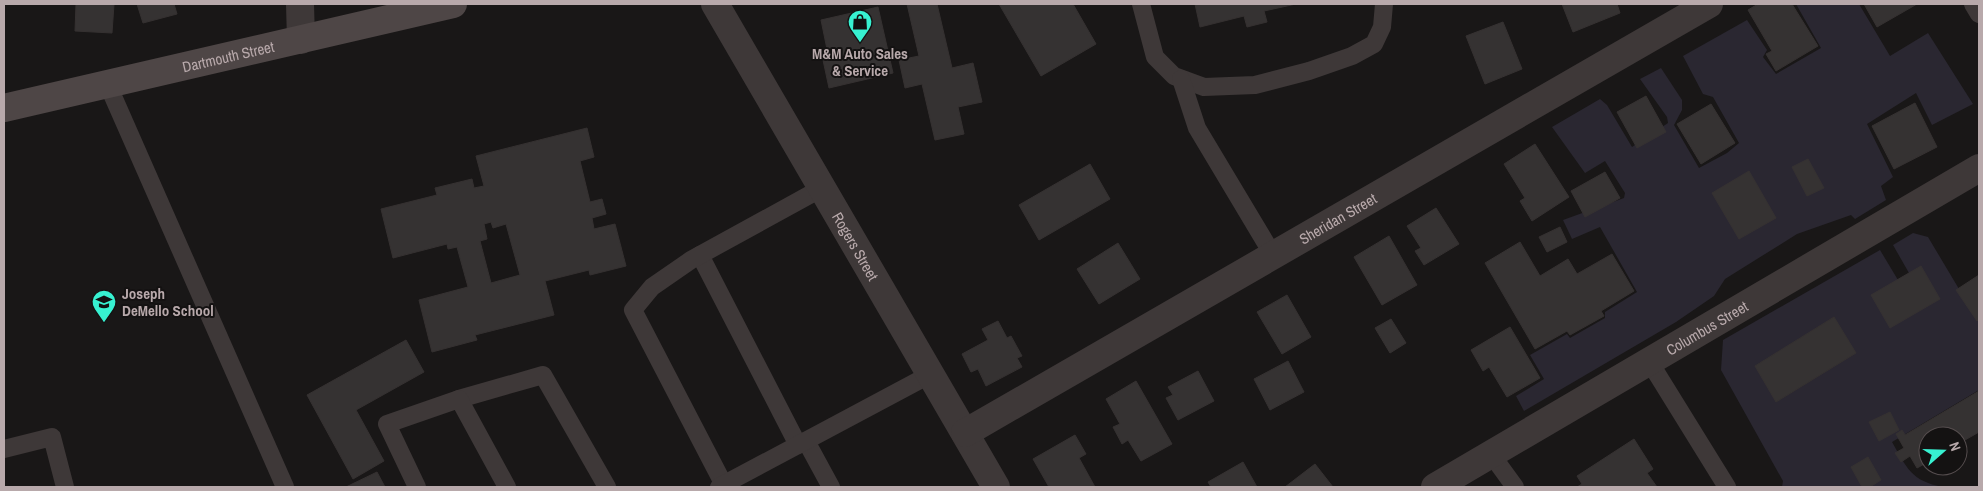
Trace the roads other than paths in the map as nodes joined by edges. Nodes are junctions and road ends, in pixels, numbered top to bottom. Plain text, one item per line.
1 (300, 4) edge
2 (453, 4) edge
3 (715, 4) edge
4 (1140, 4) edge
5 (1384, 4) edge
6 (1709, 4) edge
7 (1974, 4) edge
8 (1979, 14) edge
9 (301, 40) junction
10 (1181, 79) junction
11 (108, 85) junction
12 (4, 108) edge
13 (1979, 168) edge
14 (822, 188) junction
15 (700, 255) junction
16 (1273, 255) junction
17 (1649, 361) junction
18 (930, 374) junction
19 (459, 399) junction
20 (965, 433) junction
21 (802, 443) junction
22 (4, 449) edge
23 (1491, 454) junction
24 (722, 486) edge
25 (65, 487) edge
26 (285, 487) edge
27 (418, 487) edge
28 (507, 487) edge
29 (607, 487) edge
30 (831, 487) edge
31 (996, 487) edge
32 (1435, 487) edge
33 (1515, 487) edge
34 (1727, 487) edge

1 - 9 street
2 - 9 main road, Dartmouth Street
3 - 14 street, Rogers Street
4 - 10 lane
5 - 10 lane
6 - 16 street, Sheridan Street
7 - 8 lane
9 - 11 main road, Dartmouth Street
10 - 16 lane
11 - 12 main road, Dartmouth Street
11 - 26 lane
13 - 17 street, Columbus Street
14 - 15 lane
14 - 18 street, Rogers Street
15 - 21 lane
15 - 24 lane
16 - 20 street, Sheridan Street
17 - 23 street, Columbus Street
17 - 34 lane
18 - 20 street, Rogers Street
18 - 21 lane
19 - 27 lane
19 - 28 lane
19 - 29 lane
20 - 31 street, Rogers Street
21 - 24 lane
21 - 30 lane
22 - 25 lane
23 - 32 street, Columbus Street
23 - 33 lane

